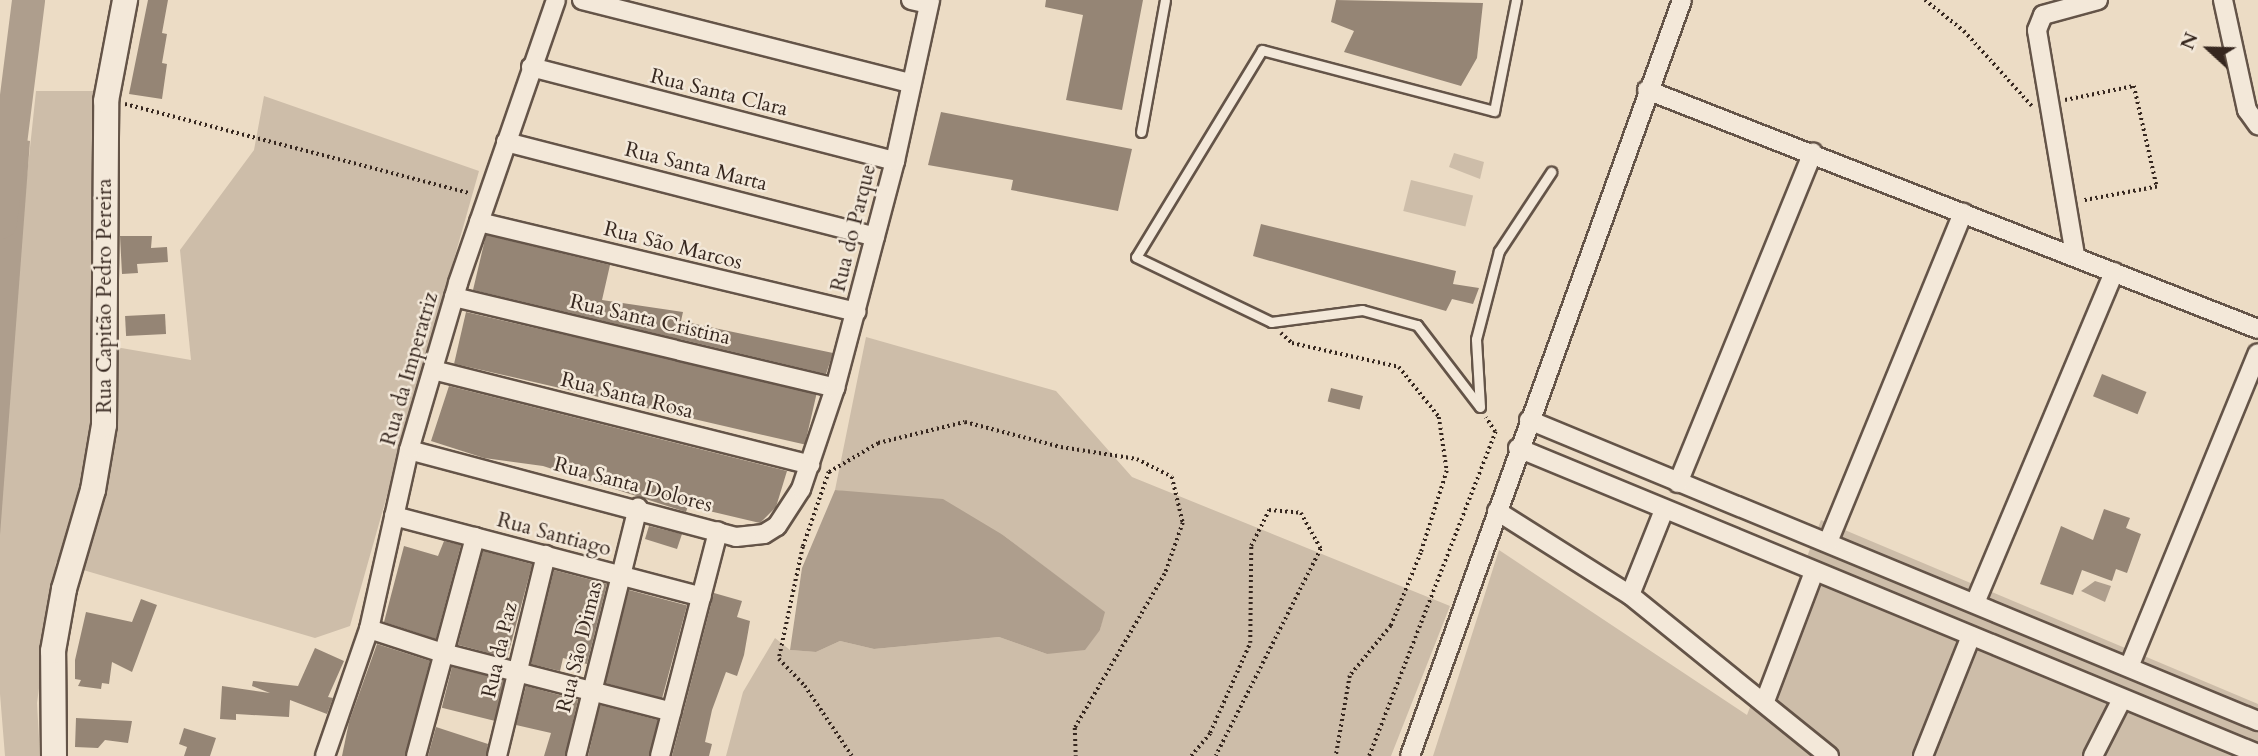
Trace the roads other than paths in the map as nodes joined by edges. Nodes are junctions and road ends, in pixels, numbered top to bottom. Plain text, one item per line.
1 (125, 0) edge
2 (556, 0) edge
3 (582, 0) edge
4 (1164, 0) edge
5 (1516, 0) edge
6 (1682, 0) edge
7 (2098, 0) edge
8 (2222, 0) edge
9 (924, 1) edge
10 (531, 67) junction
11 (909, 83) junction
12 (1647, 90) junction
13 (2258, 125) edge
14 (1141, 132) dead end
15 (506, 142) junction
16 (1814, 153) junction
17 (895, 161) junction
18 (1550, 172) dead end
19 (1963, 213) junction
20 (479, 222) junction
21 (876, 237) junction
22 (2075, 254) junction
23 (2113, 272) junction
24 (454, 298) junction
25 (856, 312) junction
26 (2258, 329) edge
27 (2258, 353) edge
28 (433, 370) junction
29 (835, 388) junction
30 (1529, 420) junction
31 (1518, 448) junction
32 (409, 450) junction
33 (810, 465) junction
34 (1678, 483) junction
35 (638, 508) junction
36 (1664, 510) junction
37 (1497, 511) junction
38 (394, 516) junction
39 (718, 531) junction
40 (475, 537) junction
41 (1828, 542) junction
42 (545, 555) junction
43 (1814, 572) junction
44 (620, 577) junction
45 (1630, 595) junction
46 (702, 597) junction
47 (1975, 603) junction
48 (369, 629) junction
49 (1970, 636) junction
50 (443, 653) junction
51 (2129, 667) junction
52 (518, 672) junction
53 (592, 694) junction
54 (2122, 699) junction
55 (1765, 701) junction
56 (672, 712) junction
57 (2258, 721) edge
58 (2258, 754) edge
59 (54, 756) edge
60 (325, 756) edge
61 (416, 756) edge
62 (497, 756) edge
63 (576, 756) edge
64 (660, 756) edge
65 (1410, 756) edge
66 (1829, 756) edge
67 (1923, 756) edge
68 (2094, 756) edge

1 - 59 street, Rua Capitão Pedro Pereira
2 - 10 street, Rua da Imperatriz
3 - 11 street
4 - 14 lane
5 - 18 lane
6 - 12 street
7 - 22 street
8 - 13 street
9 - 11 street, Rua do Parque
10 - 15 street, Rua da Imperatriz
10 - 17 street, Rua Santa Clara
11 - 17 street, Rua do Parque
12 - 16 street
12 - 30 street
15 - 20 street, Rua da Imperatriz
15 - 21 street, Rua Santa Marta
16 - 19 street
16 - 34 street
17 - 21 street, Rua do Parque
19 - 22 street
19 - 41 street
20 - 24 street, Rua da Imperatriz
20 - 25 street, Rua São Marcos
21 - 25 street, Rua do Parque
22 - 23 street
23 - 26 street
23 - 47 street
24 - 28 street, Rua da Imperatriz
24 - 29 street, Rua Santa Cristina
25 - 29 street, Rua do Parque
27 - 51 street
28 - 32 street, Rua da Imperatriz
28 - 33 street, Rua Santa Rosa
29 - 33 street, Rua do Parque
30 - 31 street
30 - 34 street
31 - 36 street
31 - 37 street
32 - 35 street, Rua Santa Dolores
32 - 38 street, Rua da Imperatriz
33 - 39 street, Rua Santa Dolores
34 - 41 street
35 - 39 street, Rua Santa Dolores
35 - 44 street, Rua São Dimas
36 - 43 street
36 - 45 street
37 - 45 street
37 - 65 street
38 - 40 street, Rua Santiago
38 - 48 street, Rua da Imperatriz
39 - 46 street
40 - 42 street, Rua Santiago
40 - 50 street
41 - 47 street
42 - 44 street, Rua Santiago
42 - 52 street, Rua da Paz
43 - 49 street
43 - 55 street
44 - 46 street, Rua Santiago
44 - 53 street, Rua São Dimas
45 - 55 street
46 - 56 street
47 - 51 street
48 - 50 street
48 - 60 street, Rua da Imperatriz
49 - 54 street
49 - 67 street
50 - 52 street
50 - 61 street
51 - 57 street
52 - 53 street
52 - 62 street, Rua da Paz
53 - 56 street
53 - 63 street, Rua São Dimas
54 - 58 street
54 - 68 street
55 - 66 street
56 - 64 street

